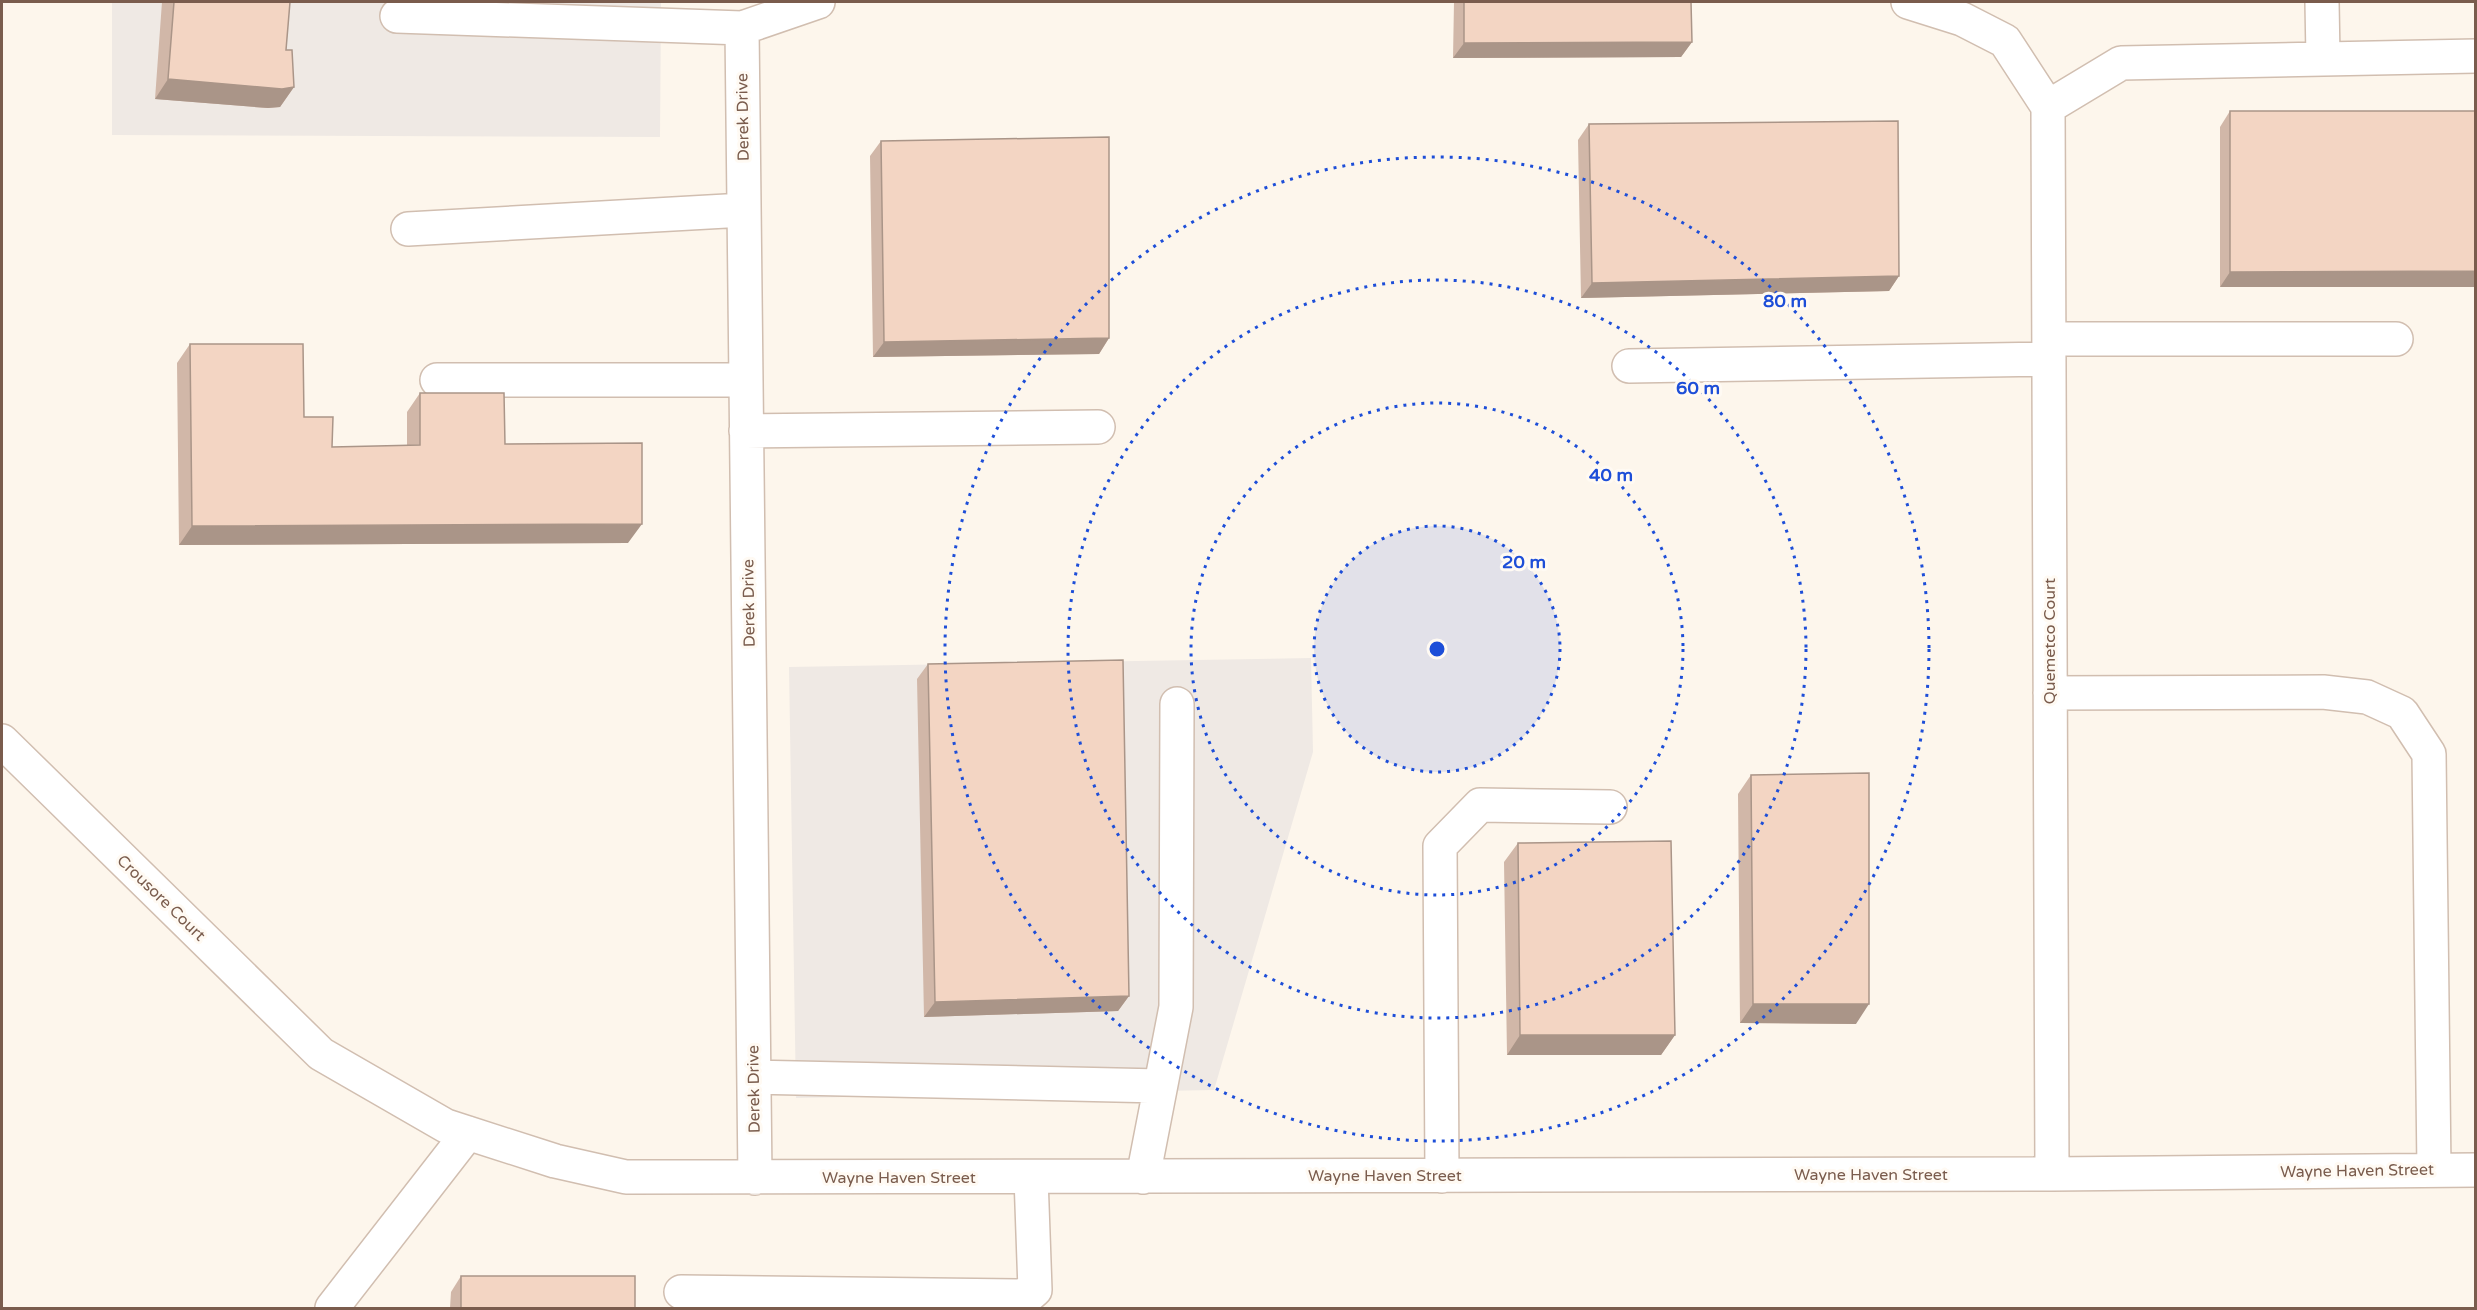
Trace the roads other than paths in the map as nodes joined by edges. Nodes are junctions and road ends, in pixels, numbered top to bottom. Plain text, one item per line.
1 (818, 2) edge
2 (1908, 2) edge
3 (2322, 2) edge
4 (397, 16) dead end
5 (742, 28) junction
6 (2475, 56) edge
7 (2323, 58) junction
8 (2048, 107) junction
9 (744, 210) junction
10 (408, 229) dead end
11 (2396, 339) dead end
12 (2049, 349) junction
13 (1629, 366) dead end
14 (437, 380) dead end
15 (746, 380) junction
16 (1098, 427) dead end
17 (746, 431) junction
18 (2050, 693) junction
19 (1177, 704) dead end
20 (2, 741) edge
21 (1610, 807) dead end
22 (321, 1054) joint
23 (754, 1077) junction
24 (1160, 1086) junction
25 (468, 1133) junction
26 (2434, 1170) junction
27 (2475, 1170) edge
28 (2052, 1174) junction
29 (1442, 1176) junction
30 (1031, 1177) junction
31 (1143, 1177) junction
32 (755, 1178) junction
33 (681, 1292) dead end
34 (332, 1308) edge

1 - 5 street
2 - 8 street
3 - 7 street
4 - 5 street
5 - 9 street, Derek Drive
6 - 7 street
7 - 8 street
8 - 12 street, Quemetco Court
9 - 10 street
9 - 15 street, Derek Drive
11 - 12 street
12 - 13 street
12 - 18 street, Quemetco Court
14 - 15 street
15 - 17 street, Derek Drive
16 - 17 street
17 - 23 street, Derek Drive
18 - 26 street
18 - 28 street, Quemetco Court
19 - 24 street
20 - 22 street, Crousore Court
21 - 29 street
22 - 25 street, Wayne Haven Street
23 - 24 street
23 - 32 street, Derek Drive
24 - 31 street
25 - 32 street, Wayne Haven Street
25 - 34 street
26 - 27 street, Wayne Haven Street
26 - 28 street, Wayne Haven Street
28 - 29 street, Wayne Haven Street
29 - 31 street, Wayne Haven Street
30 - 31 street, Wayne Haven Street
30 - 32 street, Wayne Haven Street
30 - 33 street

